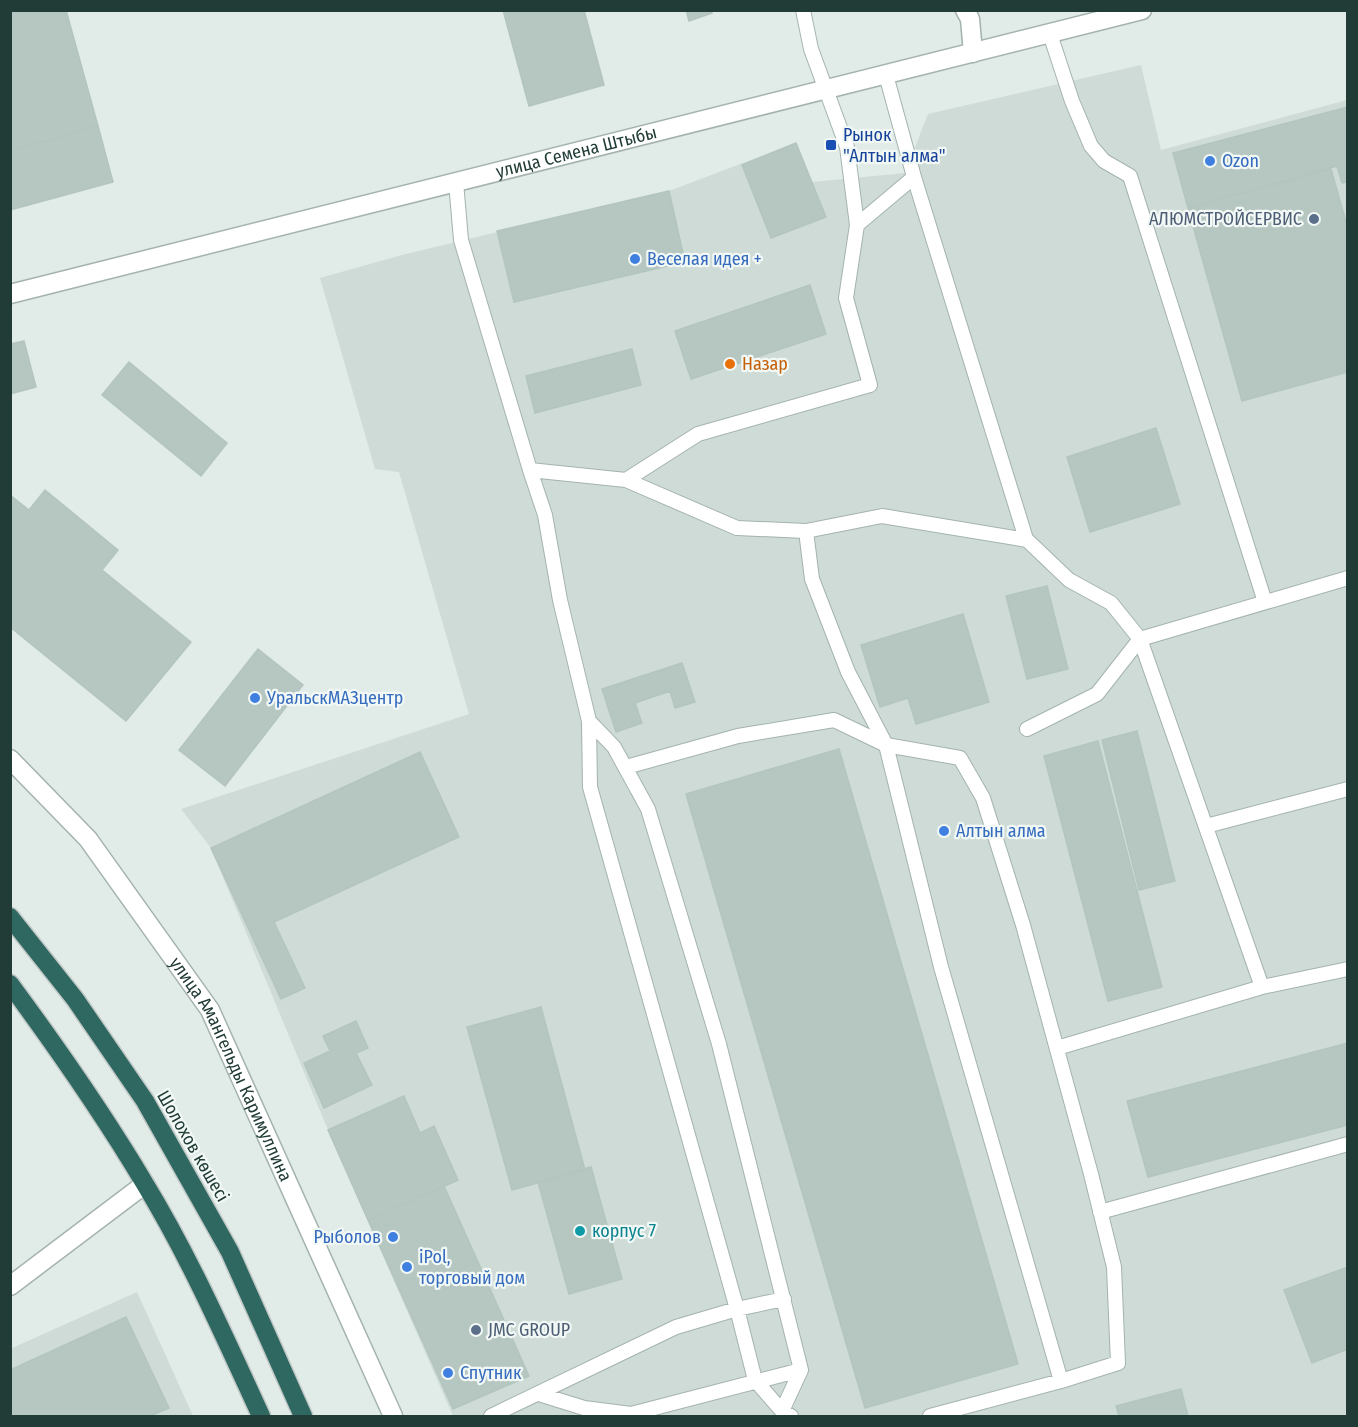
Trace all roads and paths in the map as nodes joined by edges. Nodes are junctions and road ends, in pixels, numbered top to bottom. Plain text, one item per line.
1 (803, 10) edge
2 (965, 10) edge
3 (1142, 10) edge
4 (1050, 33) junction
5 (973, 53) junction
6 (885, 75) junction
7 (825, 90) junction
8 (914, 177) junction
9 (456, 182) junction
10 (857, 225) junction
11 (10, 294) edge
12 (530, 470) junction
13 (626, 480) junction
14 (806, 531) junction
15 (1027, 540) junction
16 (1347, 578) edge
17 (1266, 602) junction
18 (1140, 639) junction
19 (589, 721) junction
20 (1026, 729) dead end
21 (886, 744) junction
22 (10, 759) edge
23 (626, 767) junction
24 (1347, 789) edge
25 (1206, 825) junction
26 (10, 917) edge
27 (1347, 969) edge
28 (10, 984) edge
29 (1263, 987) junction
30 (1057, 1048) junction
31 (1347, 1144) edge
32 (145, 1184) junction
33 (1100, 1212) junction
34 (10, 1286) edge
35 (784, 1299) junction
36 (737, 1309) junction
37 (801, 1370) junction
38 (755, 1380) junction
39 (1061, 1382) junction
40 (538, 1394) junction
41 (787, 1414) edge
42 (261, 1416) edge
43 (303, 1416) edge
44 (393, 1416) edge
45 (491, 1416) edge
46 (930, 1416) edge

1 - 7 lane
2 - 5 street
3 - 4 street, улица Семена Штыбы
4 - 5 street, улица Семена Штыбы
4 - 17 lane
5 - 6 street, улица Семена Штыбы
6 - 7 street, улица Семена Штыбы
6 - 8 lane
7 - 9 street, улица Семена Штыбы
7 - 10 lane
8 - 10 lane
8 - 15 lane
9 - 11 street, улица Семена Штыбы
9 - 12 lane
10 - 13 lane
12 - 13 lane
12 - 19 lane
13 - 14 lane
14 - 15 lane
14 - 21 lane
15 - 18 lane
16 - 17 lane
17 - 18 lane
18 - 20 lane
18 - 25 lane
19 - 23 lane
19 - 36 lane
21 - 23 lane
21 - 30 lane
21 - 39 lane
22 - 44 street, улица Амангельды Каримуллина
23 - 35 lane
24 - 25 lane
25 - 29 lane
26 - 43 highway, Шолохов көшесі
27 - 29 lane
28 - 32 highway
29 - 30 lane
30 - 33 lane
31 - 33 lane
32 - 34 street
32 - 42 highway
33 - 39 lane
35 - 36 lane
35 - 37 lane
36 - 38 lane
36 - 40 lane
37 - 38 lane
37 - 41 lane
38 - 40 lane
38 - 41 lane
39 - 46 lane
40 - 45 lane

